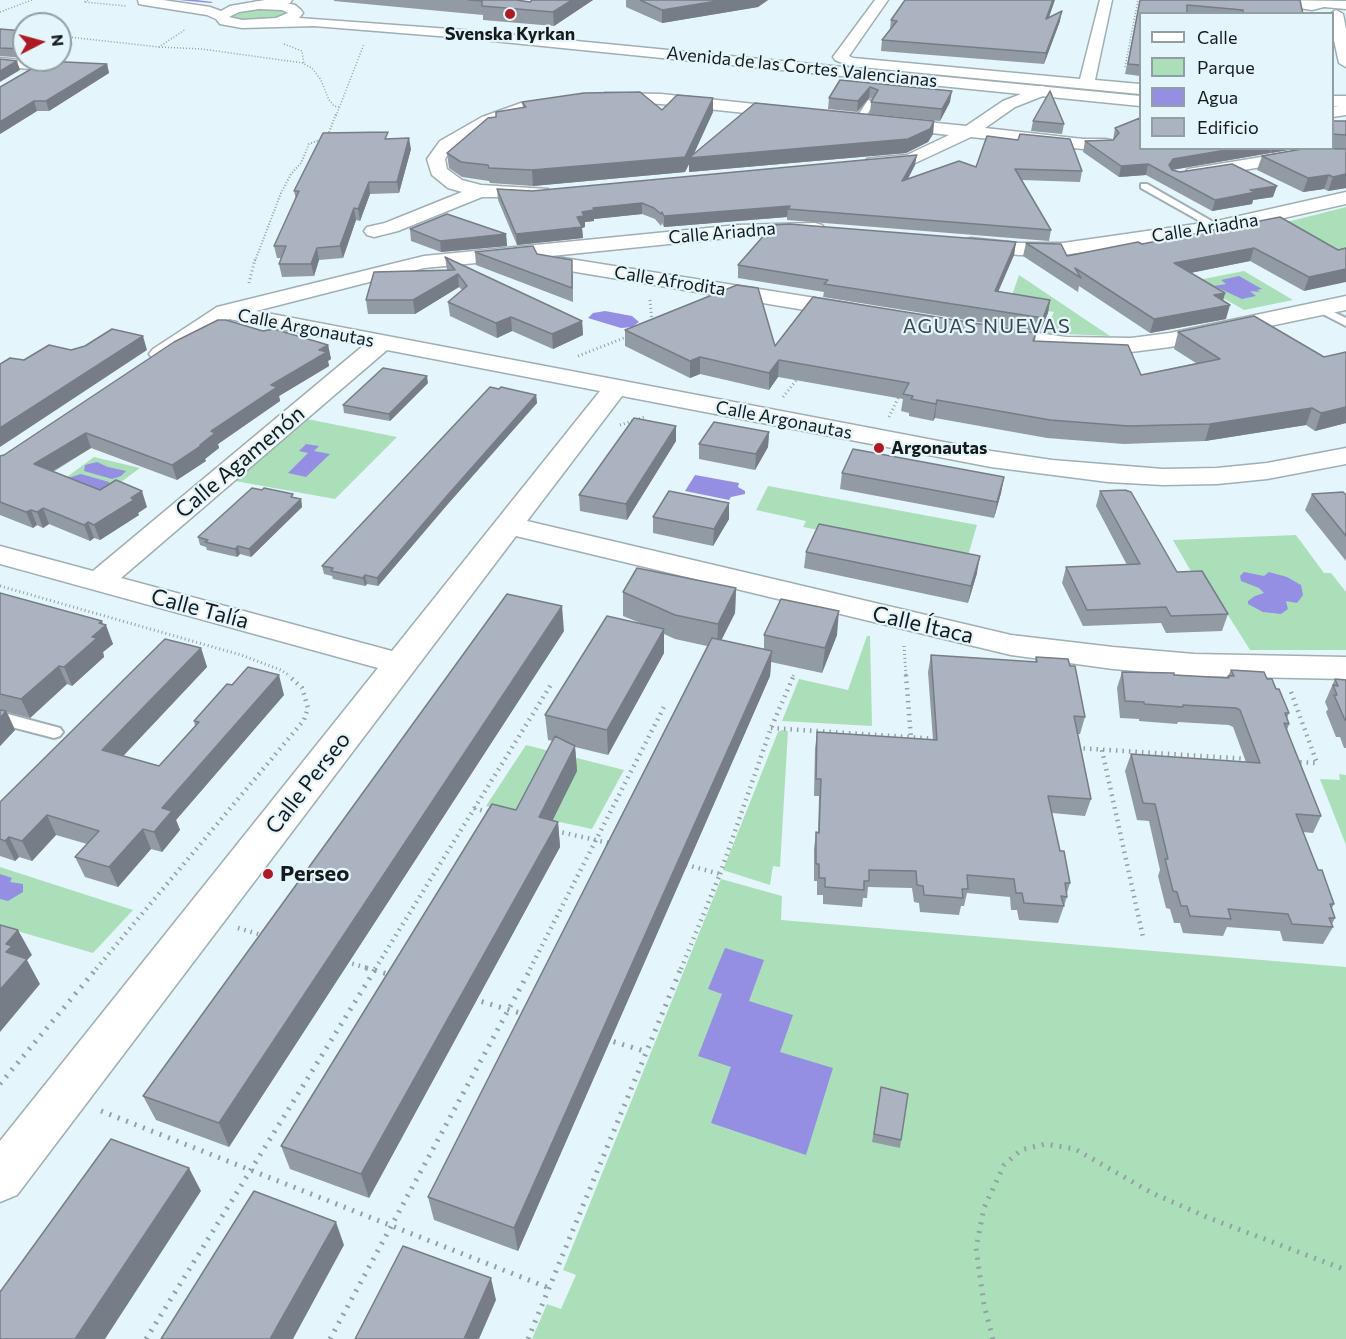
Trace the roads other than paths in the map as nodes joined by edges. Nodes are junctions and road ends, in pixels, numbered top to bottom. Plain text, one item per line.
1 (882, 0) edge
2 (1106, 0) edge
3 (1274, 0) edge
4 (135, 2) edge
5 (292, 5) edge
6 (253, 6) junction
7 (1343, 11) edge
8 (221, 16) junction
9 (277, 22) junction
10 (463, 34) junction
11 (0, 62) edge
12 (1346, 63) edge
13 (25, 78) edge
14 (1086, 84) junction
15 (1001, 87) junction
16 (1139, 89) edge
17 (1042, 91) junction
18 (588, 98) edge
19 (1139, 100) edge
20 (871, 102) edge
21 (543, 104) edge
22 (1009, 104) junction
23 (814, 115) edge
24 (837, 117) edge
25 (859, 120) junction
26 (970, 131) junction
27 (1105, 144) edge
28 (1346, 156) edge
29 (852, 165) edge
30 (1233, 168) junction
31 (1177, 176) edge
32 (1263, 182) edge
33 (1144, 186) dead end
34 (480, 191) junction
35 (562, 192) edge
36 (1282, 192) dead end
37 (1346, 198) edge
38 (1312, 206) junction
39 (1217, 227) junction
40 (374, 231) dead end
41 (837, 231) edge
42 (951, 242) edge
43 (586, 256) junction
44 (312, 290) junction
45 (1346, 303) edge
46 (1319, 308) junction
47 (235, 310) junction
48 (878, 315) edge
49 (1346, 323) edge
50 (968, 329) edge
51 (327, 331) junction
52 (381, 343) junction
53 (147, 364) edge
54 (616, 387) junction
55 (1346, 456) edge
56 (508, 525) junction
57 (0, 555) edge
58 (98, 582) junction
59 (401, 664) junction
60 (1346, 668) edge
61 (0, 718) edge
62 (54, 732) dead end
63 (0, 1179) edge

1 - 14 street
2 - 14 street
3 - 7 street
4 - 6 street
4 - 8 street
5 - 6 street, Avenida de las Cortes Valencianas
5 - 9 street
5 - 10 street, Avenida de las Cortes Valencianas
6 - 8 street
7 - 12 street
8 - 9 street, Avenida de las Cortes Valencianas
9 - 10 street, Avenida de las Cortes Valencianas
10 - 15 street, Avenida de las Cortes Valencianas
11 - 13 street
14 - 16 street
15 - 17 street, Avenida de las Cortes Valencianas
15 - 22 street
17 - 19 street, Avenida de las Cortes Valencianas
17 - 22 street
18 - 23 street
20 - 25 lane
21 - 34 street
22 - 26 street
24 - 25 street
25 - 26 street
26 - 27 street
26 - 29 street
28 - 30 street
30 - 31 street
30 - 32 street
33 - 39 lane
34 - 35 street
34 - 40 street
36 - 38 street
37 - 38 street, Calle Ariadna
38 - 39 street, Calle Ariadna
39 - 42 street, Calle Ariadna
41 - 43 street, Calle Ariadna
43 - 44 street, Calle Afrodita
43 - 48 street, Calle Afrodita
44 - 47 street
44 - 51 street
45 - 46 street
46 - 49 lane
46 - 50 street
47 - 51 street, Calle Argonautas
47 - 53 street
51 - 52 street, Calle Argonautas
52 - 54 street, Calle Argonautas
52 - 58 street, Calle Agamenón
54 - 55 street, Calle Argonautas
54 - 56 street, Calle Perseo
56 - 59 street, Calle Perseo
56 - 60 street, Calle Ítaca
57 - 58 street, Calle Talía
58 - 59 street, Calle Talía
59 - 63 street, Calle Perseo
61 - 62 lane

